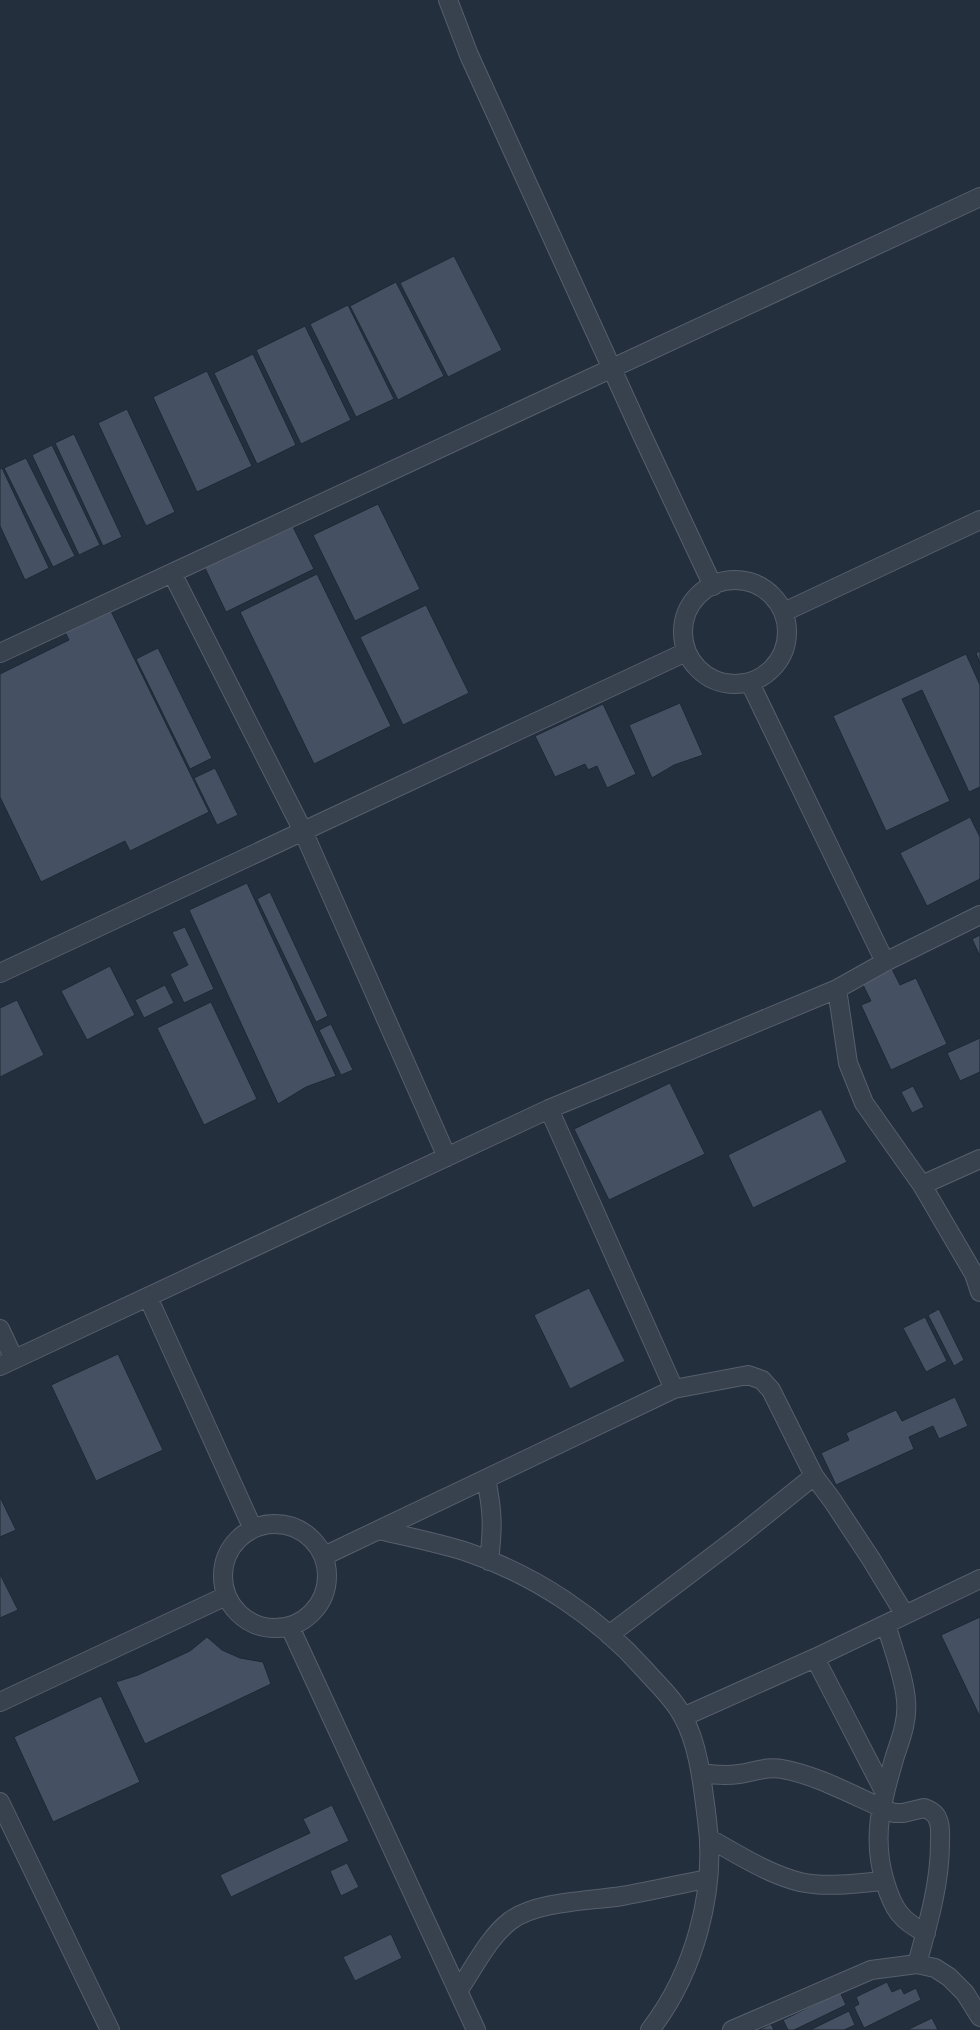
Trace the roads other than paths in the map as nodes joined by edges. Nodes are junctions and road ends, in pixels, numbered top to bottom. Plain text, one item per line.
1 (448, 0) edge
2 (980, 197) edge
3 (612, 368) junction
4 (980, 520) edge
5 (172, 573) junction
6 (713, 586) junction
7 (784, 612) junction
8 (686, 652) junction
9 (0, 653) edge
10 (750, 683) junction
11 (303, 831) junction
12 (980, 915) edge
13 (885, 962) junction
14 (0, 973) edge
15 (837, 989) junction
16 (549, 1109) junction
17 (447, 1157) junction
18 (980, 1159) edge
19 (922, 1185) junction
20 (980, 1292) edge
21 (148, 1297) junction
22 (0, 1329) edge
23 (7, 1363) edge
24 (674, 1389) junction
25 (814, 1476) junction
26 (486, 1479) junction
27 (253, 1529) junction
28 (379, 1530) junction
29 (324, 1556) junction
30 (489, 1561) junction
31 (980, 1579) edge
32 (226, 1596) junction
33 (905, 1615) junction
34 (886, 1624) junction
35 (290, 1627) junction
36 (609, 1634) junction
37 (815, 1658) junction
38 (0, 1702) edge
39 (683, 1717) junction
40 (701, 1773) junction
41 (883, 1800) junction
42 (0, 1802) edge
43 (710, 1840) junction
44 (708, 1878) junction
45 (884, 1881) junction
46 (926, 1933) junction
47 (918, 1964) junction
48 (458, 1991) junction
49 (980, 2017) edge
50 (110, 2030) edge
51 (476, 2030) edge
52 (650, 2030) edge
53 (732, 2030) edge

1 - 3 street
2 - 3 street
3 - 5 street
3 - 6 street
4 - 7 street
5 - 9 street
5 - 11 street
6 - 7 street
6 - 8 street
7 - 10 street
8 - 10 street
8 - 11 street
10 - 13 street
11 - 14 street
11 - 17 street
12 - 13 street
13 - 15 street
15 - 16 street
15 - 19 street
16 - 17 street
16 - 24 street
17 - 21 street
18 - 19 street
19 - 20 street
21 - 23 street
21 - 27 street
22 - 23 street
24 - 25 street
24 - 26 street
25 - 33 street
25 - 36 street
26 - 28 street
26 - 30 street
27 - 29 street
27 - 32 street
28 - 29 street
28 - 30 street
29 - 35 street
30 - 36 street
31 - 33 street
32 - 35 street
32 - 38 street
33 - 34 street
34 - 37 street
34 - 41 street
35 - 48 street
36 - 39 street
37 - 39 street
37 - 41 street
39 - 40 street
40 - 41 street
40 - 43 street
41 - 45 street
41 - 46 street
42 - 50 street
43 - 44 street
43 - 45 street
44 - 48 street
44 - 52 street
45 - 46 street
46 - 47 street
47 - 49 street
47 - 53 street
48 - 51 street

